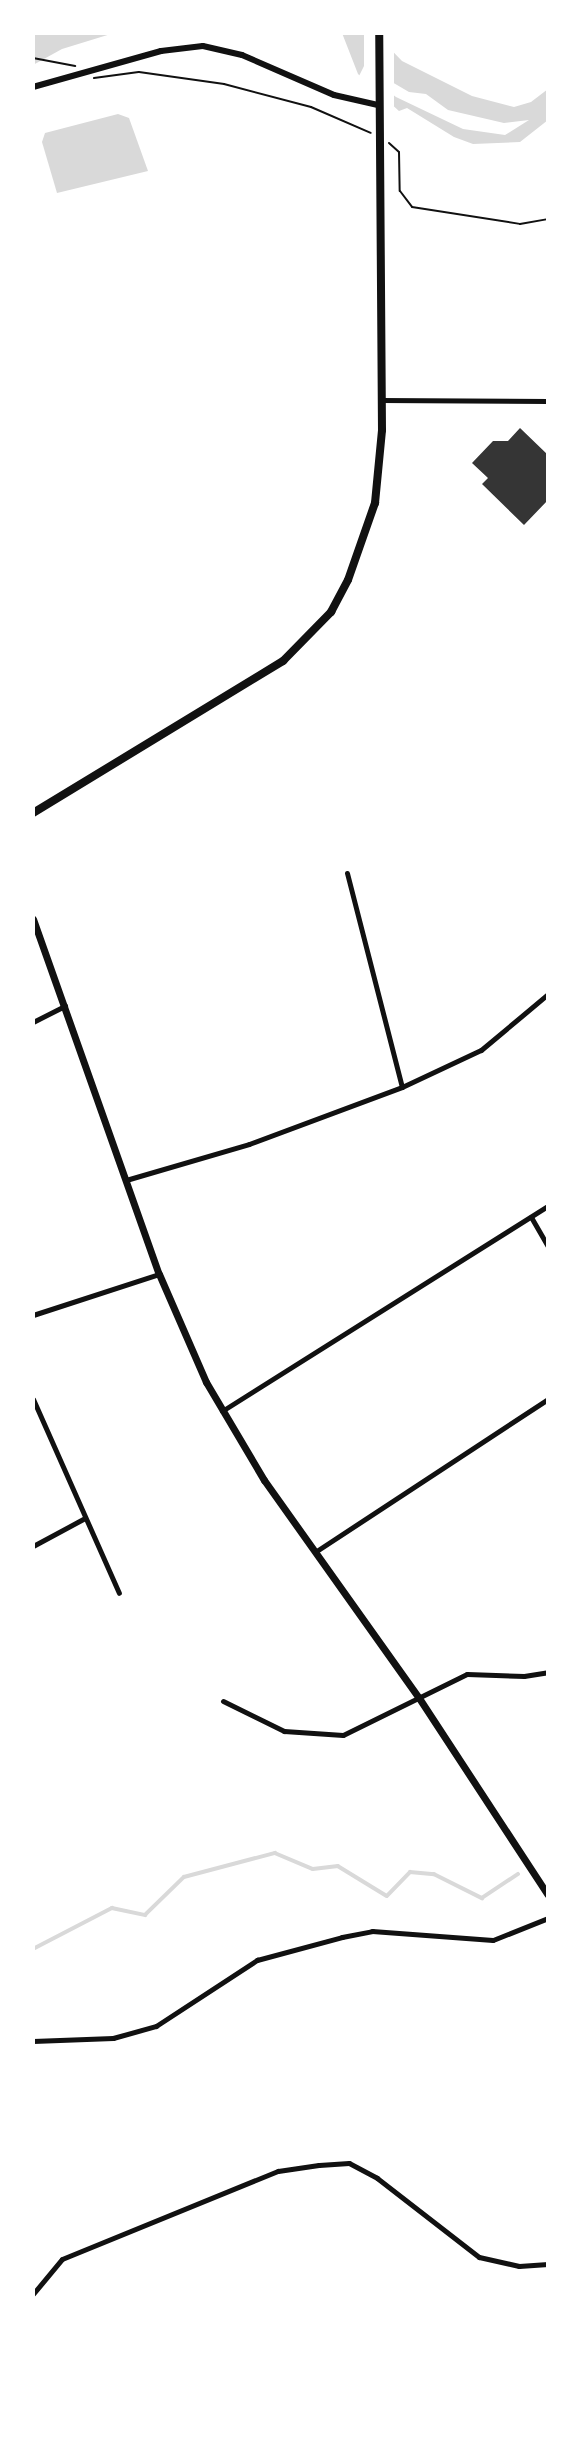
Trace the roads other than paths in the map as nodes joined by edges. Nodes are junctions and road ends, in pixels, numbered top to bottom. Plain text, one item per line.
1 (379, 33) edge
2 (33, 87) edge
3 (378, 101) junction
4 (380, 400) junction
5 (548, 401) edge
6 (33, 813) edge
7 (347, 873) dead end
8 (33, 919) edge
9 (548, 994) edge
10 (65, 1006) junction
11 (33, 1022) edge
12 (402, 1087) junction
13 (126, 1180) junction
14 (548, 1206) edge
15 (531, 1217) junction
16 (548, 1247) edge
17 (159, 1274) junction
18 (33, 1315) edge
19 (33, 1399) edge
20 (548, 1399) edge
21 (222, 1410) junction
22 (85, 1518) junction
23 (33, 1546) edge
24 (316, 1552) junction
25 (119, 1593) dead end
26 (548, 1672) edge
27 (419, 1698) junction
28 (223, 1701) dead end
29 (548, 1895) edge
30 (548, 1918) edge
31 (33, 2041) edge
32 (548, 2264) edge
33 (33, 2294) edge

1 - 3 main road
2 - 3 street
3 - 4 main road
4 - 5 street
4 - 6 main road
7 - 12 street
8 - 10 main road
9 - 12 street
10 - 11 street
10 - 13 main road
12 - 13 street
13 - 17 main road
14 - 15 street
15 - 16 street
15 - 21 street
17 - 18 street
17 - 21 main road
19 - 22 street
20 - 24 street
21 - 24 main road
22 - 23 street
22 - 25 street
24 - 27 main road
26 - 27 street
27 - 28 street
27 - 29 main road
30 - 31 street
32 - 33 street

